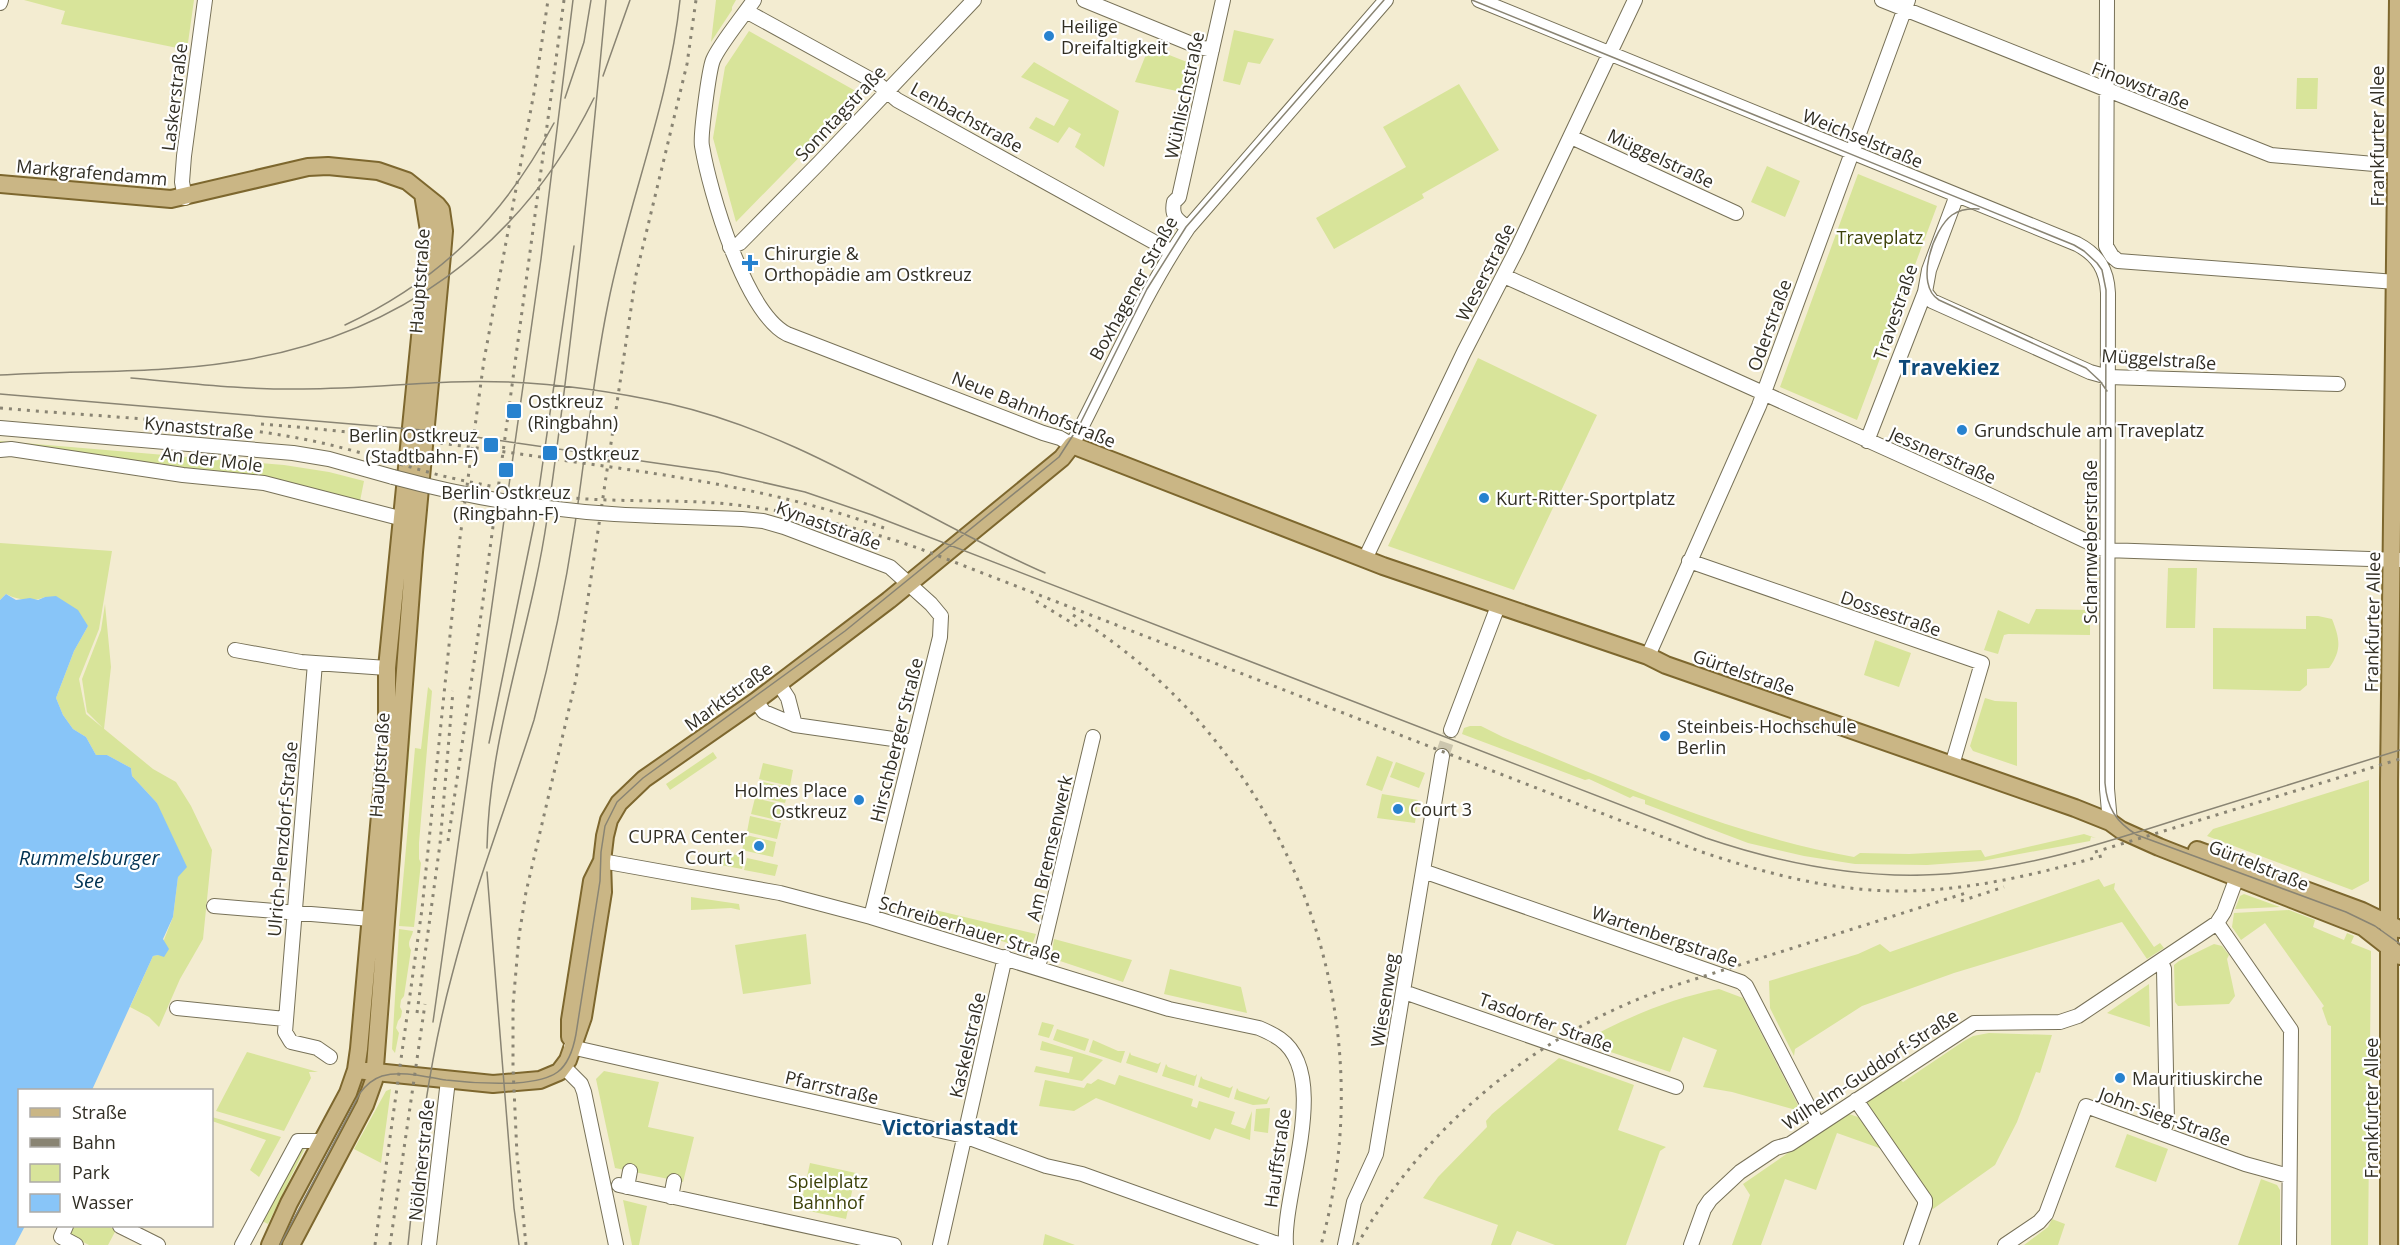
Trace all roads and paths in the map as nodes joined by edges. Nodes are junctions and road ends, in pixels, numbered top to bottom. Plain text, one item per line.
1 (205, 0) edge
2 (974, 0) edge
3 (1083, 0) edge
4 (1223, 0) edge
5 (1386, 0) edge
6 (1479, 0) edge
7 (1635, 0) edge
8 (1882, 0) edge
9 (2107, 0) edge
10 (2398, 0) edge
11 (1907, 5) edge
12 (751, 6) edge
13 (1212, 50) junction
14 (1609, 54) junction
15 (2106, 90) junction
16 (886, 91) junction
17 (1571, 137) junction
18 (1852, 153) junction
19 (2397, 166) junction
20 (0, 184) edge
21 (423, 194) joint
22 (1957, 195) junction
23 (185, 198) junction
24 (1736, 213) dead end
25 (1192, 223) junction
26 (730, 247) junction
27 (1172, 252) junction
28 (2106, 259) junction
29 (1504, 276) junction
30 (2396, 282) junction
31 (1925, 292) junction
32 (2108, 377) junction
33 (2338, 384) dead end
34 (1763, 393) junction
35 (0, 428) edge
36 (1874, 444) junction
37 (1072, 445) junction
38 (0, 450) edge
39 (409, 521) junction
40 (2108, 551) junction
41 (1365, 559) junction
42 (2396, 559) edge
43 (1689, 561) junction
44 (909, 583) junction
45 (1498, 606) junction
46 (235, 651) dead end
47 (1648, 656) junction
48 (315, 663) junction
49 (387, 668) junction
50 (405, 670) junction
51 (779, 684) junction
52 (756, 701) junction
53 (795, 725) junction
54 (1452, 730) tunnel mouth
55 (1093, 737) dead end
56 (914, 742) junction
57 (1442, 756) tunnel mouth
58 (1952, 765) junction
59 (2110, 822) junction
60 (602, 861) junction
61 (1423, 871) junction
62 (2237, 877) junction
63 (214, 906) dead end
64 (294, 912) junction
65 (871, 917) junction
66 (371, 919) junction
67 (2217, 923) junction
68 (2395, 927) edge
69 (2395, 952) edge
70 (1005, 957) junction
71 (2161, 962) junction
72 (1038, 968) junction
73 (1404, 992) junction
74 (177, 1008) dead end
75 (285, 1018) junction
76 (571, 1047) junction
77 (330, 1057) dead end
78 (564, 1067) junction
79 (356, 1070) junction
80 (375, 1071) junction
81 (1302, 1077) joint
82 (448, 1080) junction
83 (1676, 1087) dead end
84 (1856, 1100) junction
85 (1818, 1125) junction
86 (2163, 1132) junction
87 (964, 1136) junction
88 (322, 1141) junction
89 (630, 1171) dead end
90 (2289, 1176) junction
91 (674, 1181) dead end
92 (671, 1197) junction
93 (65, 1227) edge
94 (121, 1227) edge
95 (130, 1239) edge
96 (76, 1245) edge
97 (158, 1245) edge
98 (242, 1245) edge
99 (270, 1245) edge
100 (291, 1245) edge
101 (429, 1245) edge
102 (616, 1245) edge
103 (894, 1245) edge
104 (940, 1245) edge
105 (1286, 1245) edge
106 (1345, 1245) edge
107 (1691, 1245) edge
108 (1911, 1245) edge
109 (2005, 1245) edge
110 (2289, 1245) edge
111 (2389, 1245) edge

1 - 23 street, Laskerstraße
2 - 16 street, Sonntagstraße
3 - 13 street
4 - 13 street, Wühlischstraße
5 - 25 street, Boxhagener Straße
6 - 14 street, Weichselstraße
7 - 14 street, Weserstraße
8 - 11 street, Finowstraße
9 - 15 street, Scharnweberstraße
10 - 19 main road, Frankfurter Allee
11 - 15 street, Finowstraße
11 - 18 street, Oderstraße
12 - 16 street, Lenbachstraße
12 - 26 street, Neue Bahnhofstraße
13 - 25 street, Wühlischstraße
14 - 17 street, Weserstraße
14 - 18 street, Weichselstraße
15 - 19 street, Finowstraße
15 - 28 street, Scharnweberstraße
16 - 26 street, Sonntagstraße
16 - 27 street, Lenbachstraße
17 - 24 street, Müggelstraße
17 - 29 street, Weserstraße
18 - 22 street, Weichselstraße
18 - 34 street, Oderstraße
19 - 30 main road, Frankfurter Allee
20 - 23 main road, Markgrafendamm
21 - 23 main road, Markgrafendamm
21 - 39 main road, Hauptstraße
22 - 28 street, Weichselstraße
22 - 31 street, Travestraße
25 - 27 street, Boxhagener Straße
26 - 37 street, Neue Bahnhofstraße
27 - 37 street, Boxhagener Straße
28 - 30 street, Weichselstraße
28 - 32 street, Scharnweberstraße
29 - 34 street, Jessnerstraße
29 - 41 street, Weserstraße
30 - 42 main road, Frankfurter Allee
31 - 32 street, Müggelstraße
31 - 36 street, Travestraße
32 - 33 street, Müggelstraße
32 - 40 street, Scharnweberstraße
34 - 36 street, Jessnerstraße
34 - 43 street, Oderstraße
35 - 44 street, Kynaststraße, bridge
36 - 40 street, Jessnerstraße
37 - 41 main road, Neue Bahnhofstraße
37 - 44 main road, Boxhagener Straße
38 - 39 street, An der Mole
39 - 49 main road, Hauptstraße
39 - 50 main road, Hauptstraße
40 - 42 street, Jessnerstraße
40 - 59 street, Scharnweberstraße
41 - 45 main road, Gürtelstraße
42 - 68 main road, Frankfurter Allee
43 - 47 street, Oderstraße
43 - 58 street, Dossestraße
44 - 51 main road, Marktstraße
44 - 56 street, Hirschberger Straße
45 - 47 main road, Gürtelstraße
45 - 54 street
46 - 48 street
47 - 58 main road, Gürtelstraße
48 - 49 street
48 - 64 street, Ulrich-Plenzdorf-Straße
49 - 50 main road
49 - 66 main road, Hauptstraße
50 - 80 main road, Hauptstraße
51 - 52 main road, Marktstraße
51 - 53 street
52 - 53 street
52 - 60 main road, Marktstraße
53 - 56 street
55 - 72 street, Am Bremsenwerk
56 - 65 street, Hirschberger Straße
57 - 61 street, Wiesenweg
58 - 59 main road, Gürtelstraße
59 - 62 main road, Gürtelstraße
59 - 68 main road, Gürtelstraße
60 - 65 street, Schreiberhauer Straße
60 - 76 main road, Marktstraße
61 - 73 street, Wiesenweg
61 - 85 street, Wartenbergstraße
62 - 67 street
62 - 69 main road, Gürtelstraße
63 - 64 street
64 - 66 street
64 - 75 street, Ulrich-Plenzdorf-Straße
65 - 70 street, Schreiberhauer Straße
66 - 79 main road, Hauptstraße
67 - 71 street, Wilhelm-Guddorf-Straße
67 - 90 street
68 - 69 main road, Frankfurter Allee
69 - 111 main road, Frankfurter Allee
70 - 72 street, Schreiberhauer Straße
70 - 87 street, Kaskelstraße
71 - 84 street, Wilhelm-Guddorf-Straße
71 - 86 street
72 - 81 street, Schreiberhauer Straße
73 - 83 street, Tasdorfer Straße
73 - 106 street, Wiesenweg
74 - 75 street
75 - 77 street
76 - 78 main road, Marktstraße
76 - 87 street, Pfarrstraße
78 - 82 main road
78 - 102 street
79 - 80 main road
79 - 88 main road, Hauptstraße
80 - 82 main road
80 - 100 main road, Hauptstraße
81 - 105 street, Hauffstraße
82 - 101 street, Nöldnerstraße
84 - 85 street, Wilhelm-Guddorf-Straße
84 - 108 street
85 - 107 street, Wilhelm-Guddorf-Straße
86 - 90 street, John-Sieg-Straße
86 - 109 street, John-Sieg-Straße
87 - 104 street, Kaskelstraße
87 - 105 street, Pfarrstraße
88 - 98 street
88 - 99 main road, Hauptstraße
89 - 92 street
90 - 110 street
91 - 92 street
92 - 103 street
93 - 96 street
94 - 95 street
95 - 97 street

